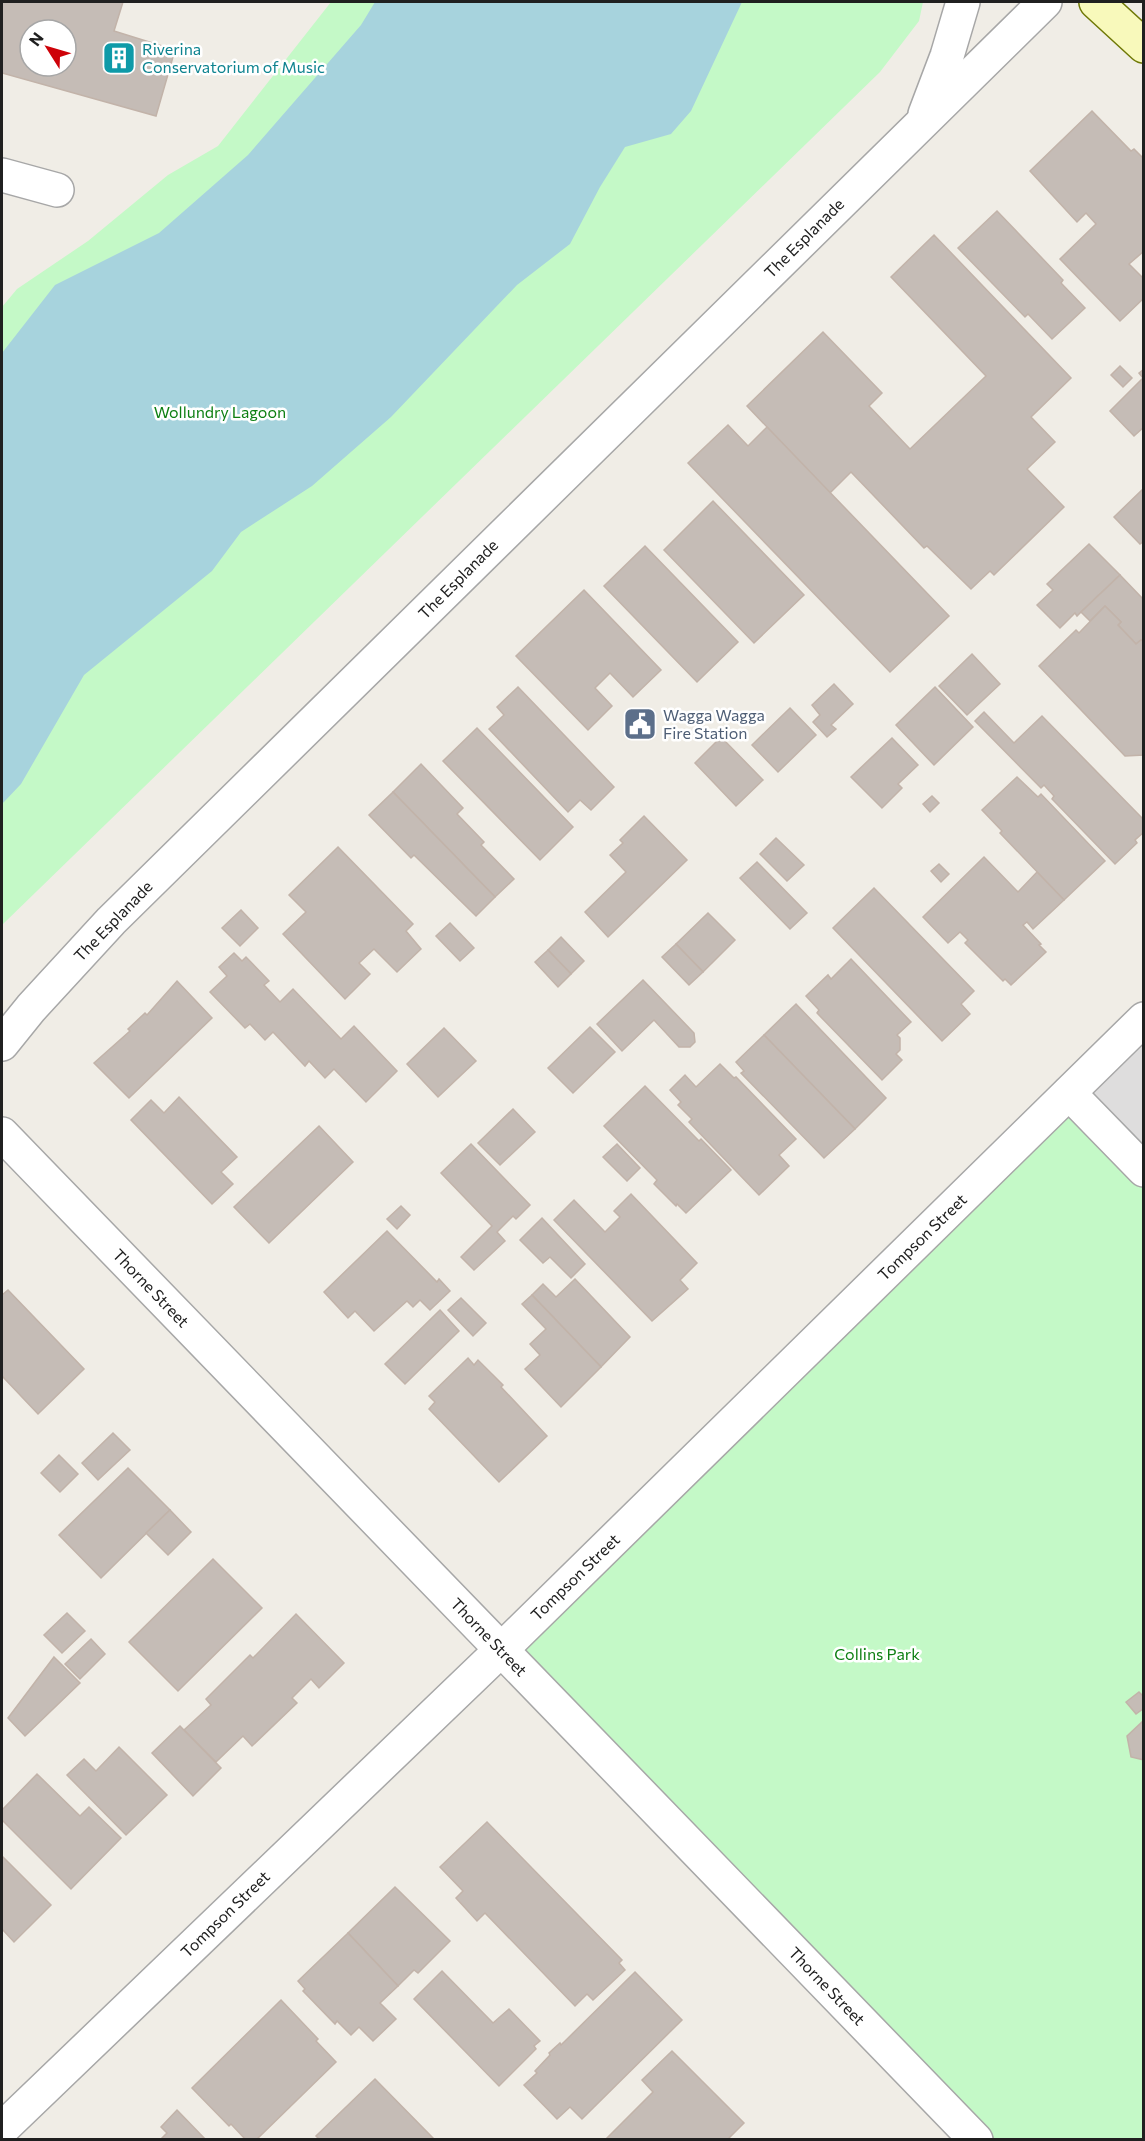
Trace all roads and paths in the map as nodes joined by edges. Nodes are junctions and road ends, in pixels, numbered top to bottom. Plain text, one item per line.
1 (963, 2) edge
2 (1046, 2) edge
3 (1096, 2) edge
4 (1143, 46) edge
5 (923, 122) junction
6 (2, 175) edge
7 (57, 190) dead end
8 (1143, 1019) edge
9 (2, 1044) edge
10 (1069, 1093) junction
11 (2, 1134) edge
12 (1143, 1170) edge
13 (501, 1650) junction
14 (2, 2129) edge
15 (976, 2139) edge

1 - 5 street, The Esplanade
2 - 5 street, The Esplanade
3 - 4 street
5 - 9 street, The Esplanade
6 - 7 street
8 - 10 street, Tompson Street
10 - 12 street
10 - 13 street, Tompson Street
11 - 13 street, Thorne Street
13 - 14 street, Tompson Street
13 - 15 street, Thorne Street

